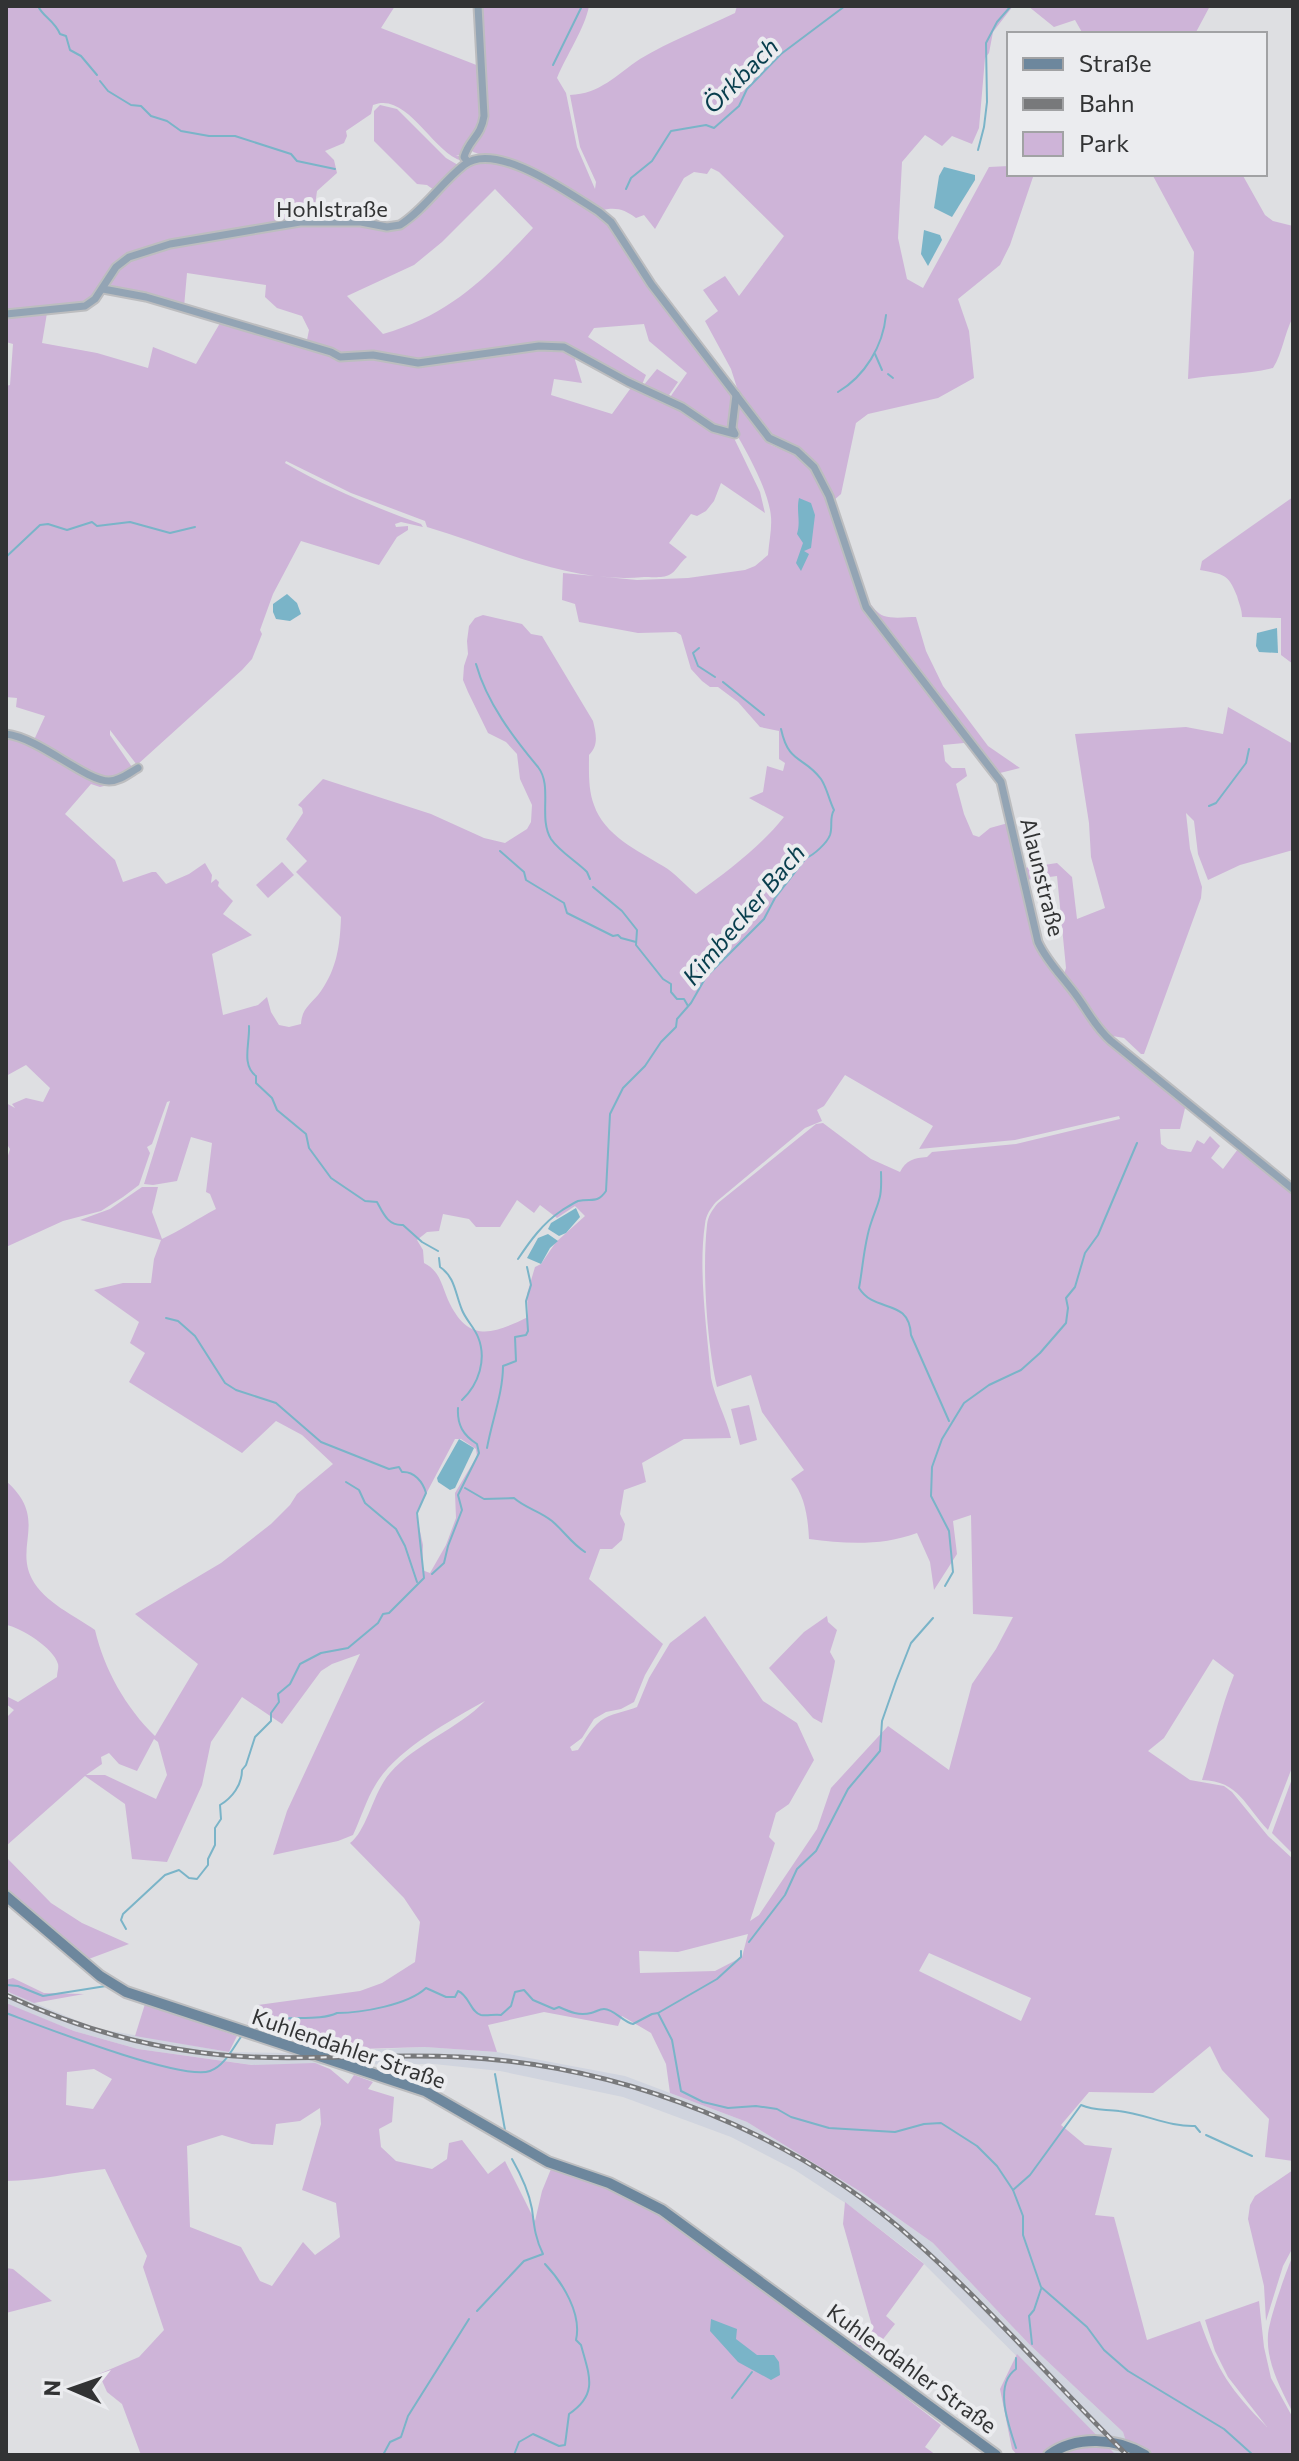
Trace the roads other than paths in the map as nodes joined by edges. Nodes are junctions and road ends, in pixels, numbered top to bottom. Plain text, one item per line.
1 (478, 6) edge
2 (468, 162) junction
3 (103, 289) junction
4 (6, 314) edge
5 (736, 395) junction
6 (6, 734) edge
7 (138, 768) dead end
8 (1293, 1189) edge
9 (6, 1896) edge
10 (996, 2455) edge
11 (1049, 2455) edge
12 (1145, 2455) edge

1 - 2 street
2 - 3 street, Hohlstraße
2 - 5 street
3 - 4 street, Hohlstraße
3 - 5 street
5 - 8 street, Alaunstraße
6 - 7 street
9 - 10 main road, Kuhlendahler Straße
11 - 12 main road

